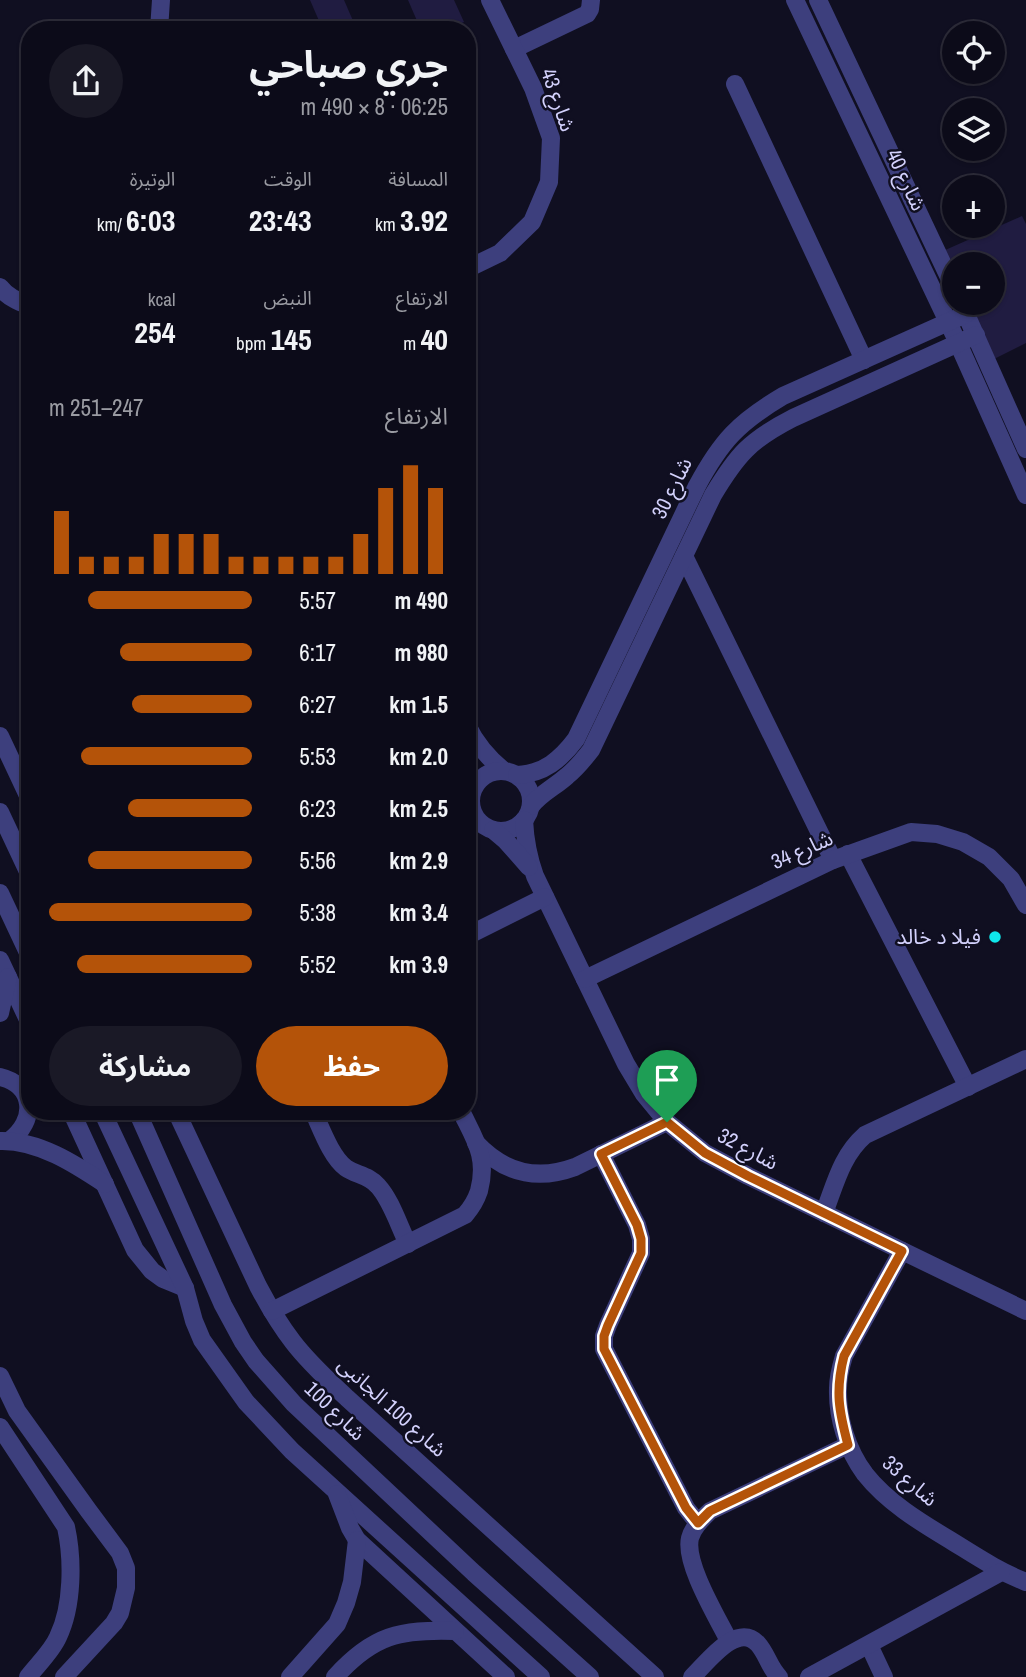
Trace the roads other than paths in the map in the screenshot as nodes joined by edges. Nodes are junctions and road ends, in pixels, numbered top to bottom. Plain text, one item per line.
1 (161, 0) edge
2 (490, 0) edge
3 (592, 0) edge
4 (795, 0) edge
5 (818, 0) edge
6 (160, 21) edge
7 (514, 49) junction
8 (735, 84) dead end
9 (942, 263) edge
10 (476, 265) edge
11 (0, 287) edge
12 (21, 303) edge
13 (957, 315) edge
14 (966, 315) edge
15 (948, 323) junction
16 (976, 335) junction
17 (911, 339) junction
18 (958, 343) junction
19 (864, 360) junction
20 (921, 360) junction
21 (1026, 449) edge
22 (1026, 495) edge
23 (684, 556) junction
24 (0, 736) edge
25 (476, 740) edge
26 (476, 753) edge
27 (476, 771) edge
28 (510, 773) junction
29 (21, 781) edge
30 (476, 788) edge
31 (0, 812) edge
32 (527, 813) junction
33 (476, 815) edge
34 (489, 828) junction
35 (476, 830) edge
36 (21, 857) edge
37 (841, 857) junction
38 (535, 876) junction
39 (0, 893) edge
40 (545, 897) junction
41 (1026, 905) edge
42 (476, 932) edge
43 (21, 938) edge
44 (0, 960) edge
45 (8, 977) junction
46 (585, 978) junction
47 (21, 1005) edge
48 (0, 1013) edge
49 (1026, 1059) edge
50 (0, 1077) edge
51 (968, 1087) junction
52 (21, 1090) edge
53 (26, 1120) edge
54 (75, 1120) edge
55 (106, 1120) edge
56 (141, 1120) edge
57 (180, 1120) edge
58 (318, 1120) edge
59 (465, 1120) edge
60 (667, 1122) junction
61 (5, 1141) edge
62 (476, 1143) junction
63 (601, 1154) junction
64 (105, 1184) junction
65 (824, 1213) junction
66 (408, 1244) junction
67 (902, 1251) junction
68 (185, 1289) junction
69 (223, 1305) junction
70 (272, 1311) junction
71 (1026, 1311) edge
72 (194, 1321) junction
73 (0, 1376) edge
74 (18, 1411) junction
75 (0, 1425) edge
76 (848, 1445) junction
77 (336, 1491) junction
78 (88, 1510) junction
79 (698, 1523) junction
80 (66, 1527) junction
81 (357, 1540) junction
82 (1001, 1572) junction
83 (1026, 1582) edge
84 (455, 1631) junction
85 (58, 1638) junction
86 (729, 1641) junction
87 (869, 1646) junction
88 (82, 1657) junction
89 (28, 1677) edge
90 (64, 1677) edge
91 (290, 1677) edge
92 (335, 1677) edge
93 (506, 1677) edge
94 (541, 1677) edge
95 (590, 1677) edge
96 (655, 1677) edge
97 (691, 1677) edge
98 (779, 1677) edge
99 (809, 1677) edge
100 (884, 1677) edge

1 - 6 street
2 - 7 street, شارع 43
3 - 7 street
4 - 15 street, شارع 40
5 - 9 street, شارع 40
7 - 10 street, شارع 43
8 - 19 street
11 - 12 street
13 - 15 street, شارع 30
14 - 16 street
15 - 17 street, شارع 30
15 - 18 street, شارع 40
16 - 18 street, شارع 30
16 - 21 street
17 - 19 street, شارع 30
17 - 20 street
18 - 20 street, شارع 30
18 - 22 street, شارع 40
19 - 28 street, شارع 30
20 - 23 street, شارع 30
23 - 32 street, شارع 30
23 - 37 street
24 - 29 street
25 - 28 street
26 - 27 street
28 - 30 street
28 - 32 street
31 - 36 street
32 - 34 street
32 - 38 street, شارع 32
33 - 34 street
34 - 35 street
34 - 38 street, شارع 32
37 - 41 street, شارع 34
37 - 46 street, شارع 34
37 - 51 street
38 - 40 street, شارع 32
39 - 43 street
40 - 42 street
40 - 46 street, شارع 32
44 - 45 street
45 - 47 street
45 - 48 street
46 - 60 street, شارع 32
49 - 51 street
50 - 52 street
51 - 65 street
53 - 61 street
54 - 64 street
55 - 68 street
56 - 69 street, شارع 100
57 - 70 street, شارع 100 الجانبى
58 - 66 street
59 - 62 street
60 - 63 street
60 - 65 street, شارع 32
61 - 64 street
62 - 63 street
62 - 66 street
63 - 79 street
64 - 68 street
65 - 67 street, شارع 32
66 - 70 street
67 - 71 street, شارع 32
67 - 76 street, شارع 33
68 - 72 street
69 - 72 street
69 - 95 street, شارع 100
70 - 96 street, شارع 100 الجانبى
72 - 77 street
73 - 74 street
74 - 75 street
74 - 78 street
75 - 80 street
76 - 79 street
76 - 82 street, شارع 33
77 - 81 street
77 - 94 street
78 - 80 street
78 - 88 street
79 - 86 street
80 - 85 street
81 - 84 street
81 - 91 street
82 - 83 street, شارع 33
82 - 87 street
84 - 92 street
84 - 93 street
85 - 88 street
85 - 89 street
86 - 97 street
86 - 98 street
87 - 99 street
87 - 100 street
88 - 90 street

